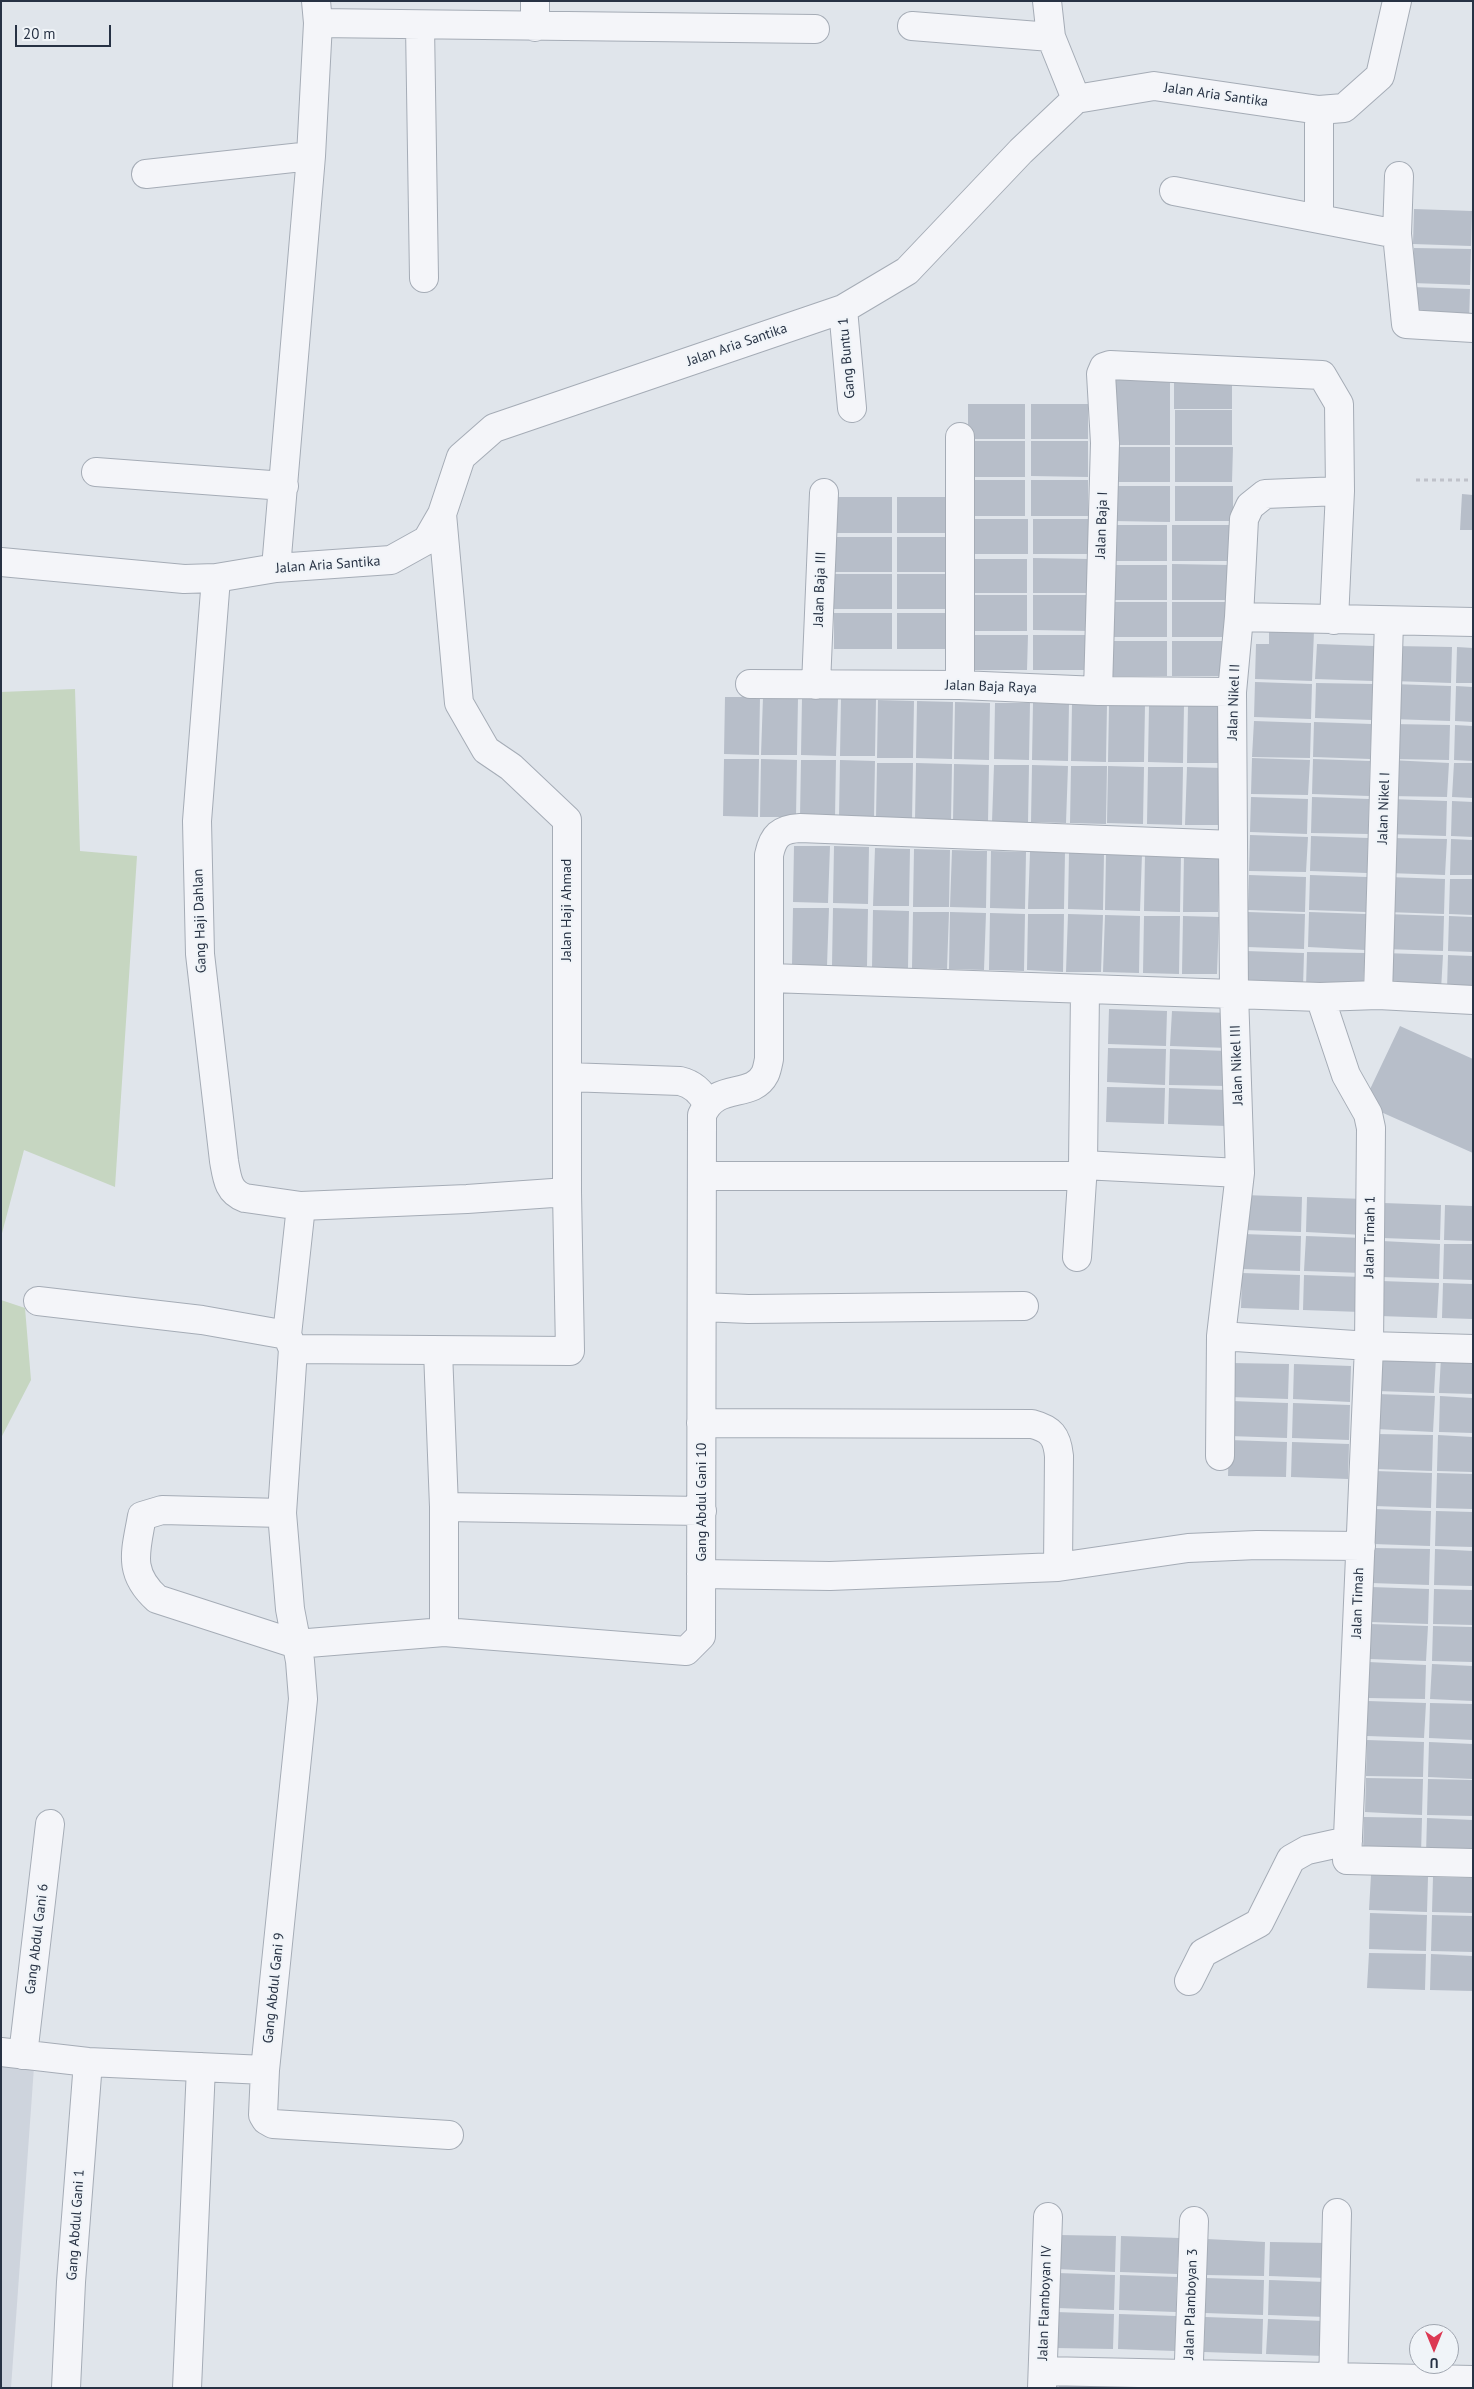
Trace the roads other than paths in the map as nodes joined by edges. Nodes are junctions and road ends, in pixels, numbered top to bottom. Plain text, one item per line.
1 (1047, 1) edge
2 (1397, 1) edge
3 (317, 12) edge
4 (535, 14) edge
5 (420, 26) junction
6 (912, 26) dead end
7 (814, 29) dead end
8 (1051, 37) junction
9 (1076, 100) junction
10 (1319, 110) junction
11 (311, 156) junction
12 (146, 174) dead end
13 (1399, 176) dead end
14 (1174, 190) dead end
15 (1320, 218) junction
16 (1397, 234) junction
17 (424, 278) dead end
18 (844, 309) junction
19 (1473, 328) edge
20 (852, 408) dead end
21 (960, 437) dead end
22 (96, 472) dead end
23 (284, 486) junction
24 (1340, 491) junction
25 (824, 493) dead end
26 (442, 514) junction
27 (1, 562) edge
28 (276, 568) junction
29 (216, 578) junction
30 (1239, 617) junction
31 (1334, 620) junction
32 (1389, 621) junction
33 (1473, 622) edge
34 (750, 684) dead end
35 (816, 685) junction
36 (960, 686) junction
37 (1098, 691) junction
38 (1232, 692) junction
39 (1233, 845) junction
40 (770, 978) junction
41 (1085, 990) junction
42 (1234, 994) junction
43 (1378, 995) junction
44 (1320, 997) junction
45 (1473, 1000) edge
46 (567, 1077) junction
47 (707, 1104) junction
48 (1081, 1170) junction
49 (1240, 1174) junction
50 (702, 1176) junction
51 (567, 1192) junction
52 (302, 1206) junction
53 (1077, 1257) dead end
54 (38, 1302) dead end
55 (1024, 1306) dead end
56 (702, 1307) junction
57 (1221, 1336) junction
58 (290, 1342) junction
59 (1369, 1346) junction
60 (1473, 1349) edge
61 (438, 1351) junction
62 (701, 1423) junction
63 (1220, 1456) dead end
64 (444, 1507) junction
65 (702, 1511) junction
66 (282, 1513) junction
67 (1361, 1546) junction
68 (1058, 1567) junction
69 (701, 1574) junction
70 (444, 1632) junction
71 (296, 1644) junction
72 (50, 1824) dead end
73 (1347, 1851) junction
74 (1473, 1863) edge
75 (1189, 1981) dead end
76 (12, 2053) edge
77 (88, 2062) junction
78 (201, 2067) junction
79 (265, 2070) junction
80 (450, 2136) dead end
81 (1337, 2213) dead end
82 (1048, 2217) dead end
83 (1194, 2221) dead end
84 (1043, 2379) edge
85 (1473, 2380) edge
86 (1188, 2381) edge
87 (1333, 2382) edge
88 (66, 2388) edge
89 (187, 2388) edge

1 - 8 street
2 - 10 street, Jalan Aria Santika
3 - 5 street
3 - 11 street
4 - 5 street
4 - 7 street
5 - 17 street
6 - 8 street
8 - 9 street
9 - 10 street, Jalan Aria Santika
9 - 18 street, Jalan Aria Santika
10 - 15 street
11 - 12 street
11 - 23 street
13 - 16 street
14 - 15 street
15 - 16 street
16 - 19 street
18 - 20 street, Gang Buntu 1
18 - 26 street, Jalan Aria Santika
21 - 36 street
22 - 23 street
23 - 28 street
24 - 30 street, Jalan Nikel II
24 - 31 street
24 - 37 street, Jalan Baja I
25 - 35 street, Jalan Baja III
26 - 28 street, Jalan Aria Santika
26 - 46 street, Jalan Haji Ahmad
27 - 29 street, Jalan Aria Santika
28 - 29 street, Jalan Aria Santika
29 - 52 street, Gang Haji Dahlan
30 - 31 street
30 - 38 street, Jalan Nikel II
31 - 32 street
32 - 33 street
32 - 43 street, Jalan Nikel I
34 - 35 street, Jalan Baja Raya
35 - 36 street, Jalan Baja Raya
36 - 37 street, Jalan Baja Raya
37 - 38 street, Jalan Baja Raya
38 - 39 street, Jalan Nikel II
39 - 40 street
39 - 42 street, Jalan Nikel II
40 - 41 street
40 - 47 street
41 - 42 street
41 - 48 street
42 - 44 street
42 - 49 street, Jalan Nikel III
43 - 44 street
43 - 45 street
44 - 59 street, Jalan Timah 1
46 - 47 street
46 - 51 street, Jalan Haji Ahmad
47 - 50 street, Gang Abdul Gani 10
48 - 49 street
48 - 50 street
48 - 53 street
49 - 57 street, Jalan Nikel III
50 - 56 street, Gang Abdul Gani 10
51 - 52 street
51 - 61 street, Jalan Haji Ahmad
52 - 58 street, Gang Abdul Gani 9
54 - 58 street
55 - 56 street
56 - 62 street, Gang Abdul Gani 10
57 - 59 street
57 - 63 street, Jalan Nikel III
58 - 61 street
58 - 66 street, Gang Abdul Gani 9
59 - 60 street
59 - 67 street, Jalan Timah
61 - 64 street
62 - 65 street, Gang Abdul Gani 10
62 - 68 street
64 - 65 street
64 - 70 street
65 - 69 street, Gang Abdul Gani 10
66 - 71 street, Gang Abdul Gani 9
66 - 71 street
67 - 68 street
67 - 73 street, Jalan Timah
68 - 69 street
69 - 70 street, Gang Abdul Gani 10
70 - 71 street, Gang Abdul Gani 10
71 - 79 street, Gang Abdul Gani 9
72 - 76 street, Gang Abdul Gani 6
73 - 74 street
73 - 75 street
76 - 77 street
77 - 78 street
77 - 88 street, Gang Abdul Gani 1
78 - 79 street
78 - 89 street
79 - 80 street, Gang Abdul Gani 9
81 - 87 street
82 - 84 street, Jalan Flamboyan IV
83 - 86 street, Jalan Plamboyan 3
84 - 86 street
85 - 87 street
86 - 87 street

